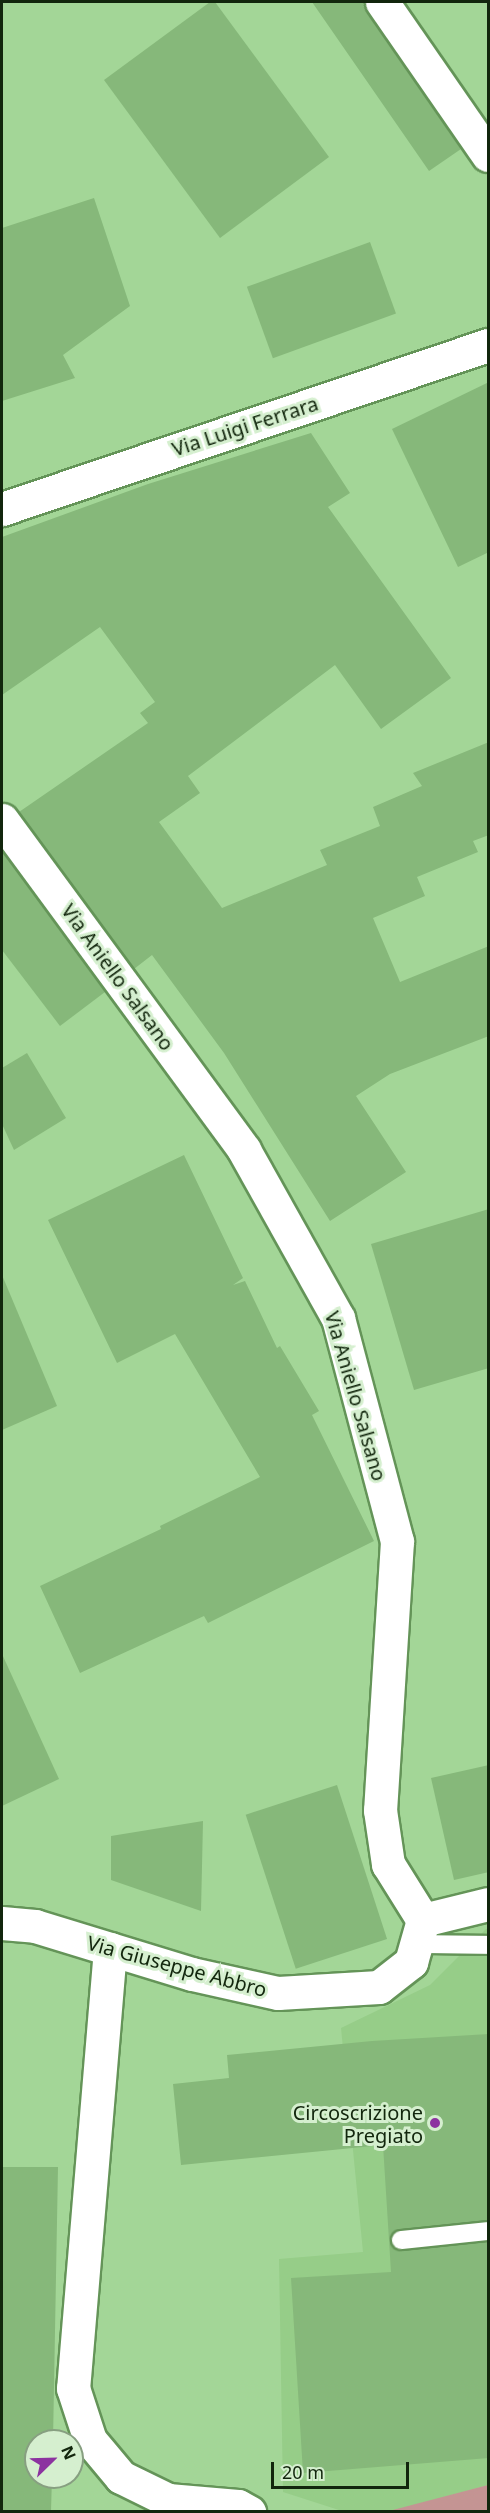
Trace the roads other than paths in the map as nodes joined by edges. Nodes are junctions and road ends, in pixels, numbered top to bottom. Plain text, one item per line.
1 (382, 2) edge
2 (489, 155) edge
3 (489, 345) edge
4 (2, 509) edge
5 (2, 820) edge
6 (489, 1904) edge
7 (2, 1923) edge
8 (420, 1932) junction
9 (489, 1945) edge
10 (110, 1949) junction
11 (489, 2231) edge
12 (401, 2240) dead end
13 (169, 2506) edge
14 (249, 2511) edge

1 - 2 street
3 - 4 street, Via Luigi Ferrara
5 - 8 street, Via Aniello Salsano
6 - 8 street
7 - 10 street, Via Giuseppe Abbro
8 - 9 lane
8 - 10 street, Via Giuseppe Abbro
10 - 13 street
11 - 12 lane
13 - 14 street

